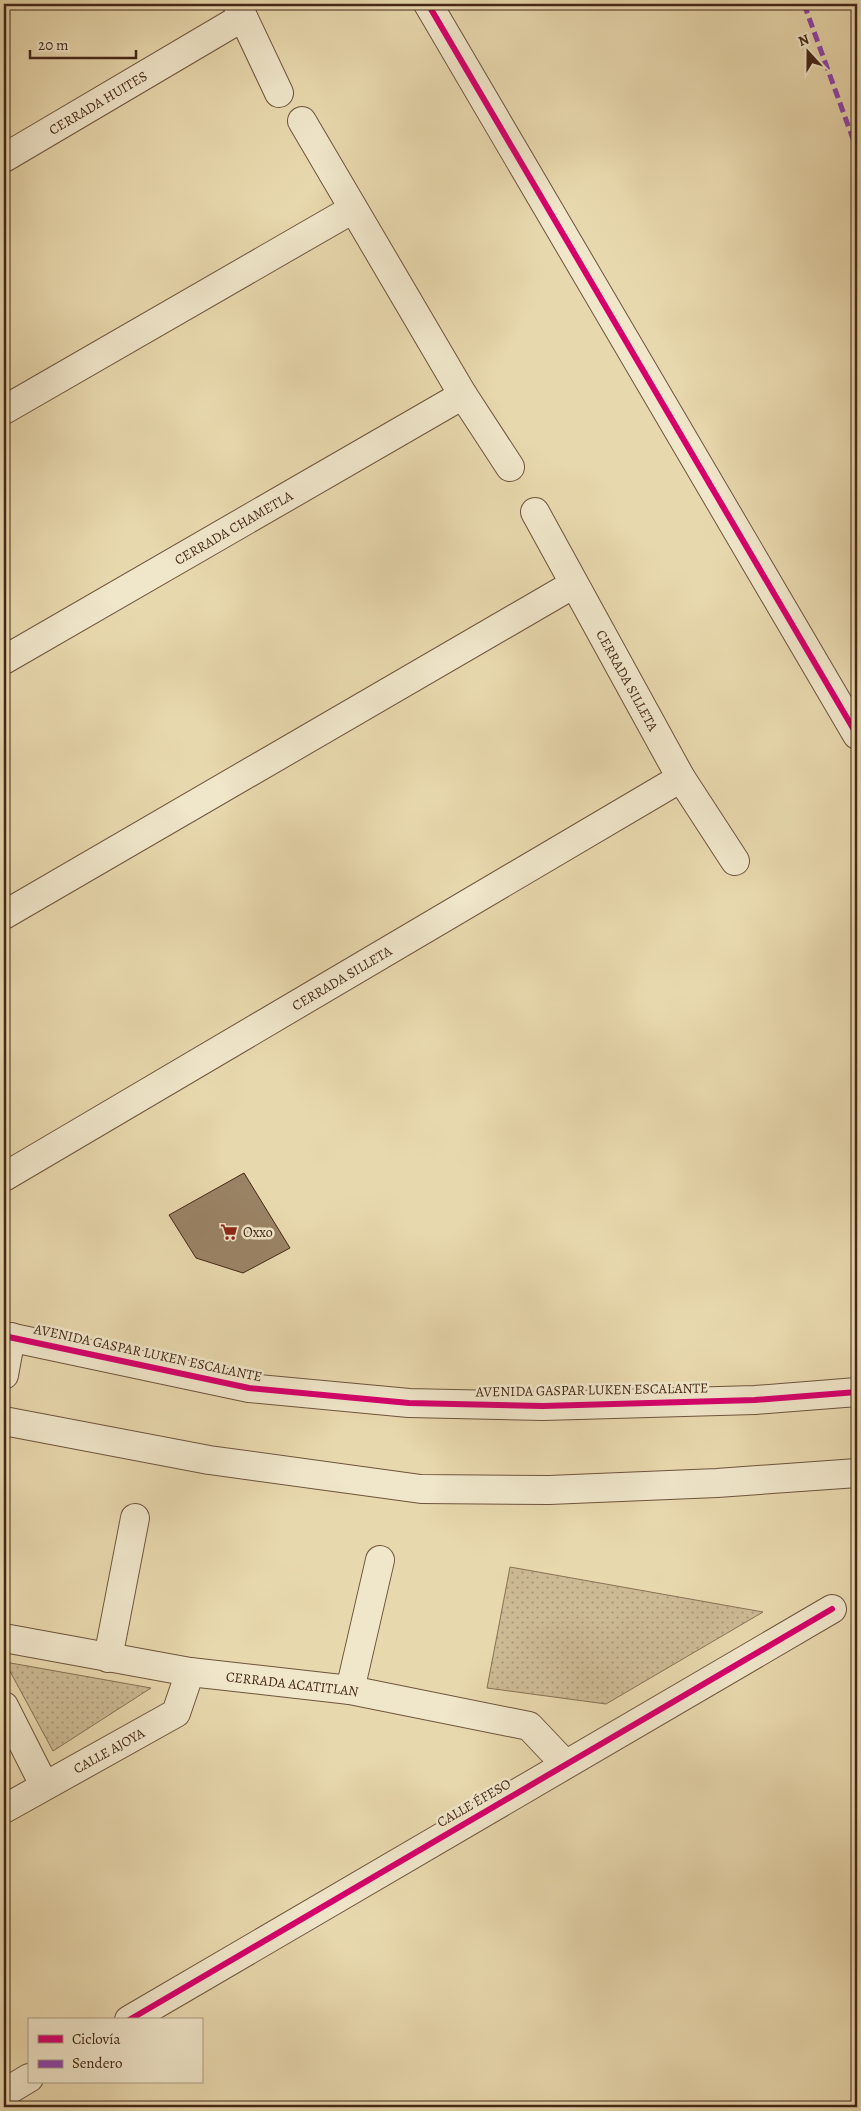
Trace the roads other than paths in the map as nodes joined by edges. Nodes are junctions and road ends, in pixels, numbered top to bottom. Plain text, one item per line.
1 (428, 4) edge
2 (240, 10) edge
3 (279, 93) dead end
4 (302, 121) dead end
5 (4, 158) edge
6 (353, 209) junction
7 (463, 395) junction
8 (4, 410) edge
9 (510, 467) dead end
10 (535, 512) dead end
11 (574, 584) junction
12 (4, 660) edge
13 (857, 735) edge
14 (681, 778) junction
15 (735, 861) dead end
16 (4, 915) edge
17 (4, 1177) edge
18 (7, 1337) edge
19 (4, 1375) edge
20 (857, 1392) edge
21 (4, 1421) edge
22 (857, 1473) edge
23 (135, 1518) dead end
24 (380, 1560) dead end
25 (832, 1609) dead end
26 (4, 1638) edge
27 (108, 1658) junction
28 (190, 1672) junction
29 (350, 1690) junction
30 (4, 1706) edge
31 (565, 1764) junction
32 (44, 1785) junction
33 (4, 1809) edge
34 (132, 2018) edge
35 (28, 2079) edge
36 (4, 2093) edge

1 - 13 street
2 - 3 street, CERRADA HUITES
2 - 5 street, CERRADA HUITES
4 - 6 street
6 - 7 street
6 - 8 street
7 - 9 street
7 - 12 street, CERRADA CHAMETLA
10 - 11 street, CERRADA SILLETA
11 - 14 street, CERRADA SILLETA
11 - 16 street
14 - 15 street, CERRADA SILLETA
14 - 17 street, CERRADA SILLETA
18 - 19 street
18 - 20 street, AVENIDA GASPAR LUKEN ESCALANTE
21 - 22 street
23 - 27 street
24 - 29 street
25 - 31 street, CALLE ÉFESO
26 - 27 street, CERRADA ACATITLAN
27 - 28 street, CERRADA ACATITLAN
28 - 29 street, CERRADA ACATITLAN
28 - 32 street, CALLE AJOYA
29 - 31 street, CERRADA ACATITLAN
30 - 32 street
31 - 34 street, CALLE ÉFESO
32 - 33 street, CALLE AJOYA
35 - 36 street

